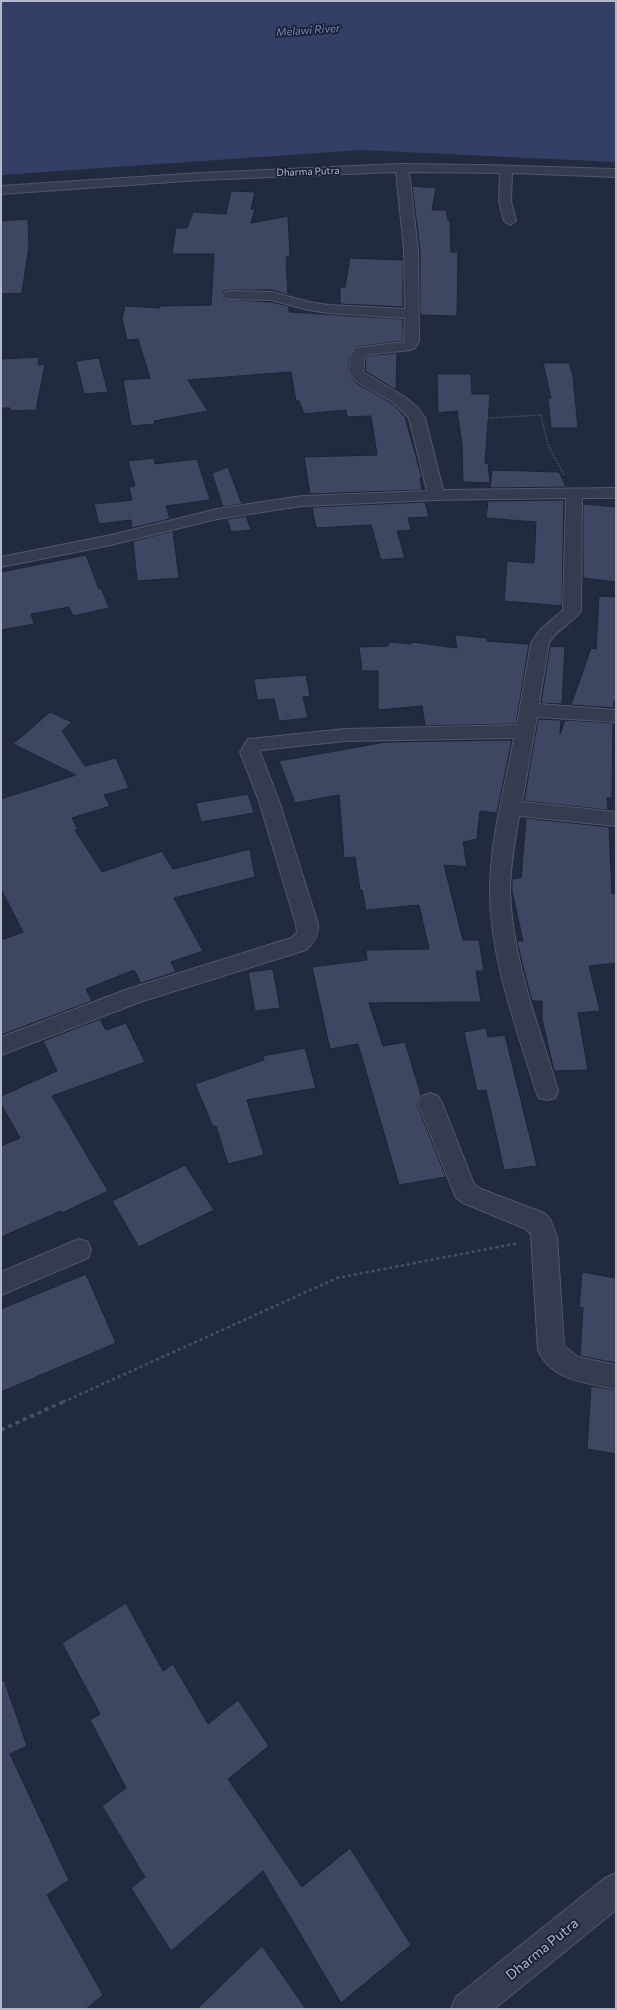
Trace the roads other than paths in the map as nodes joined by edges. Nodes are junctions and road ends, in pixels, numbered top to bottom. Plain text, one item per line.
1 (402, 168) junction
2 (506, 169) junction
3 (616, 173) edge
4 (1, 190) edge
5 (510, 222) dead end
6 (230, 296) dead end
7 (412, 314) junction
8 (616, 493) edge
9 (574, 494) junction
10 (436, 495) junction
11 (1, 562) edge
12 (529, 710) junction
13 (616, 716) edge
14 (526, 731) junction
15 (511, 808) junction
16 (616, 819) edge
17 (1, 1046) edge
18 (547, 1091) dead end
19 (430, 1103) dead end
20 (80, 1250) dead end
21 (1, 1284) edge
22 (616, 1377) edge
23 (616, 1889) edge
24 (468, 2009) edge

1 - 2 street, Dharma Putra
1 - 4 street, Dharma Putra
1 - 7 street
2 - 3 street, Dharma Putra
2 - 5 street
6 - 7 street
7 - 10 street
8 - 9 street
9 - 10 street
9 - 12 street
10 - 11 street
12 - 13 street
12 - 14 street
14 - 15 street
14 - 17 street
15 - 16 street
15 - 18 street
19 - 22 street
20 - 21 street
23 - 24 street, Dharma Putra

